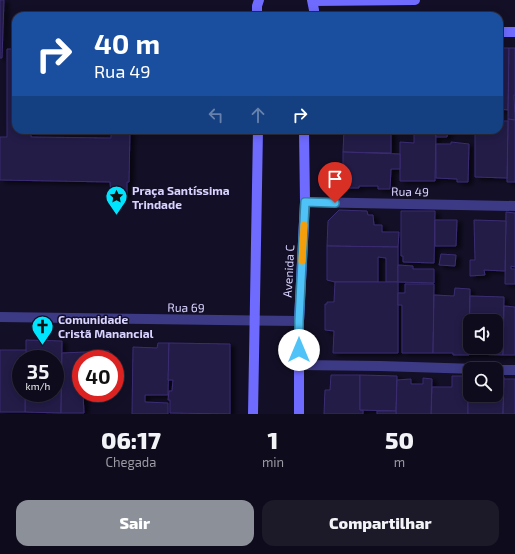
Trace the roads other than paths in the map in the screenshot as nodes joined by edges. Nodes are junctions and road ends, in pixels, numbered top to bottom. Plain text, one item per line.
1 (259, 0) edge
2 (415, 0) edge
3 (312, 1) edge
4 (257, 12) edge
5 (314, 12) edge
6 (503, 32) edge
7 (515, 32) edge
8 (258, 134) edge
9 (304, 134) edge
10 (305, 202) junction
11 (515, 206) edge
12 (0, 317) edge
13 (255, 321) junction
14 (299, 321) junction
15 (299, 365) junction
16 (463, 369) edge
17 (503, 370) edge
18 (515, 370) edge
19 (254, 414) edge
20 (299, 414) edge

1 - 4 street
2 - 3 street
3 - 5 street
6 - 7 street
8 - 13 street
9 - 10 street, Avenida C
10 - 11 street, Rua 49
10 - 14 street, Avenida C
12 - 13 street, Rua 69
13 - 14 street, Rua 69
13 - 19 street
14 - 15 street, Avenida C
15 - 16 street
15 - 20 street, Avenida C
17 - 18 street

